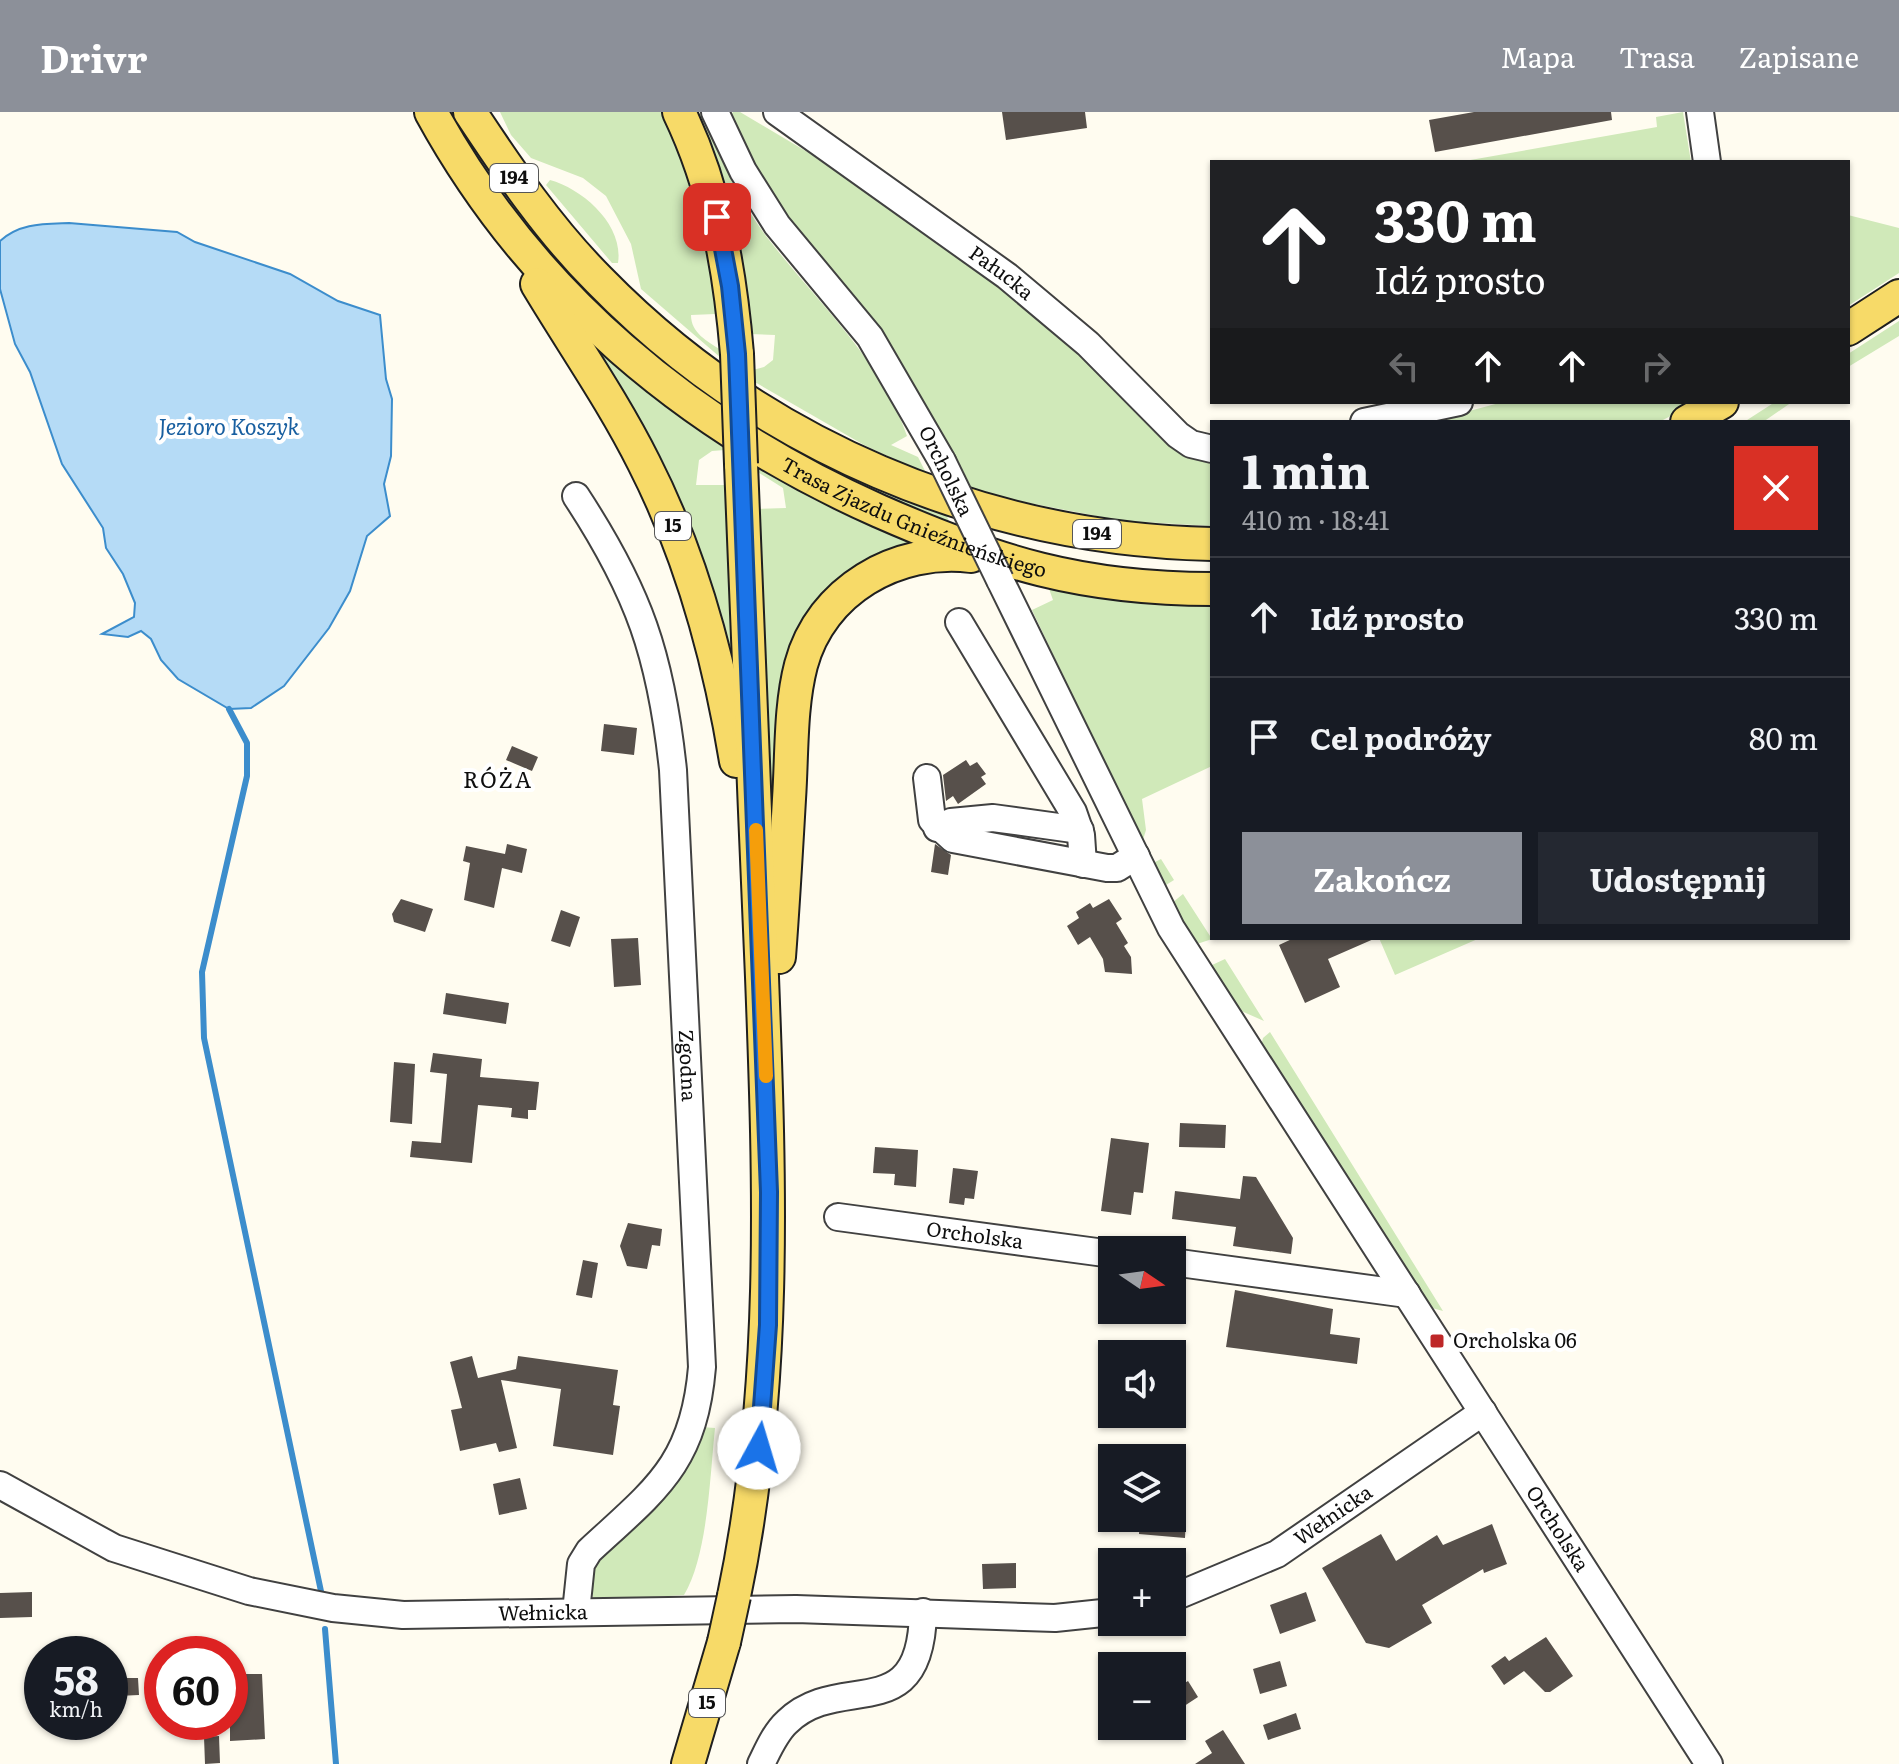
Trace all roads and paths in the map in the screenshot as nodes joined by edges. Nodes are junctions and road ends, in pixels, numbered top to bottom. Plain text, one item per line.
1 (431, 112) edge
2 (470, 112) edge
3 (491, 112) edge
4 (679, 112) edge
5 (715, 112) edge
6 (777, 112) edge
7 (1700, 112) edge
8 (1707, 160) edge
9 (497, 215) junction
10 (563, 240) junction
11 (1899, 296) edge
12 (1850, 328) edge
13 (1450, 404) edge
14 (1718, 404) edge
15 (1741, 404) edge
16 (1374, 420) edge
17 (1690, 420) edge
18 (1718, 420) edge
19 (1210, 449) edge
20 (576, 496) dead end
21 (1210, 544) edge
22 (1003, 571) junction
23 (1210, 589) edge
24 (959, 622) dead end
25 (927, 778) dead end
26 (937, 828) junction
27 (1080, 830) junction
28 (1136, 856) junction
29 (1083, 864) junction
30 (760, 938) junction
31 (767, 1107) junction
32 (838, 1217) dead end
33 (1098, 1252) edge
34 (1186, 1264) edge
35 (1407, 1294) junction
36 (1483, 1412) junction
37 (0, 1485) edge
38 (1186, 1592) edge
39 (576, 1612) junction
40 (923, 1612) junction
41 (1098, 1613) edge
42 (688, 1764) edge
43 (761, 1764) edge
44 (1709, 1764) edge

1 - 9 main road, Trasa Zjazdu Gnieźnieńskiego / 15
2 - 10 main road, Trasa Zjazdu Gnieźnieńskiego / 194
3 - 10 main road
4 - 30 main road, 15, bridge
5 - 22 street, Orcholska, bridge
6 - 19 street, Pałucka
7 - 8 street
9 - 22 main road, Trasa Zjazdu Gnieźnieńskiego / 194
9 - 30 main road, 15
10 - 21 main road, Trasa Zjazdu Gnieźnieńskiego / 194
11 - 12 main road
13 - 16 street
14 - 17 main road
15 - 18 main road
20 - 39 street, Zgodna
22 - 23 main road, Trasa Zjazdu Gnieźnieńskiego / 194
22 - 28 street, Orcholska
22 - 31 main road
24 - 27 street
25 - 26 street
26 - 27 street
26 - 29 street
27 - 29 street
28 - 29 street
28 - 35 street, Orcholska
30 - 31 main road, 15
31 - 42 main road, 15, bridge
32 - 33 street, Orcholska
34 - 35 street
35 - 36 street, Orcholska
36 - 38 street, Wełnicka
36 - 44 street, Orcholska
37 - 39 street, Wełnicka
39 - 40 street, Wełnicka
40 - 41 street, Wełnicka
40 - 43 street

